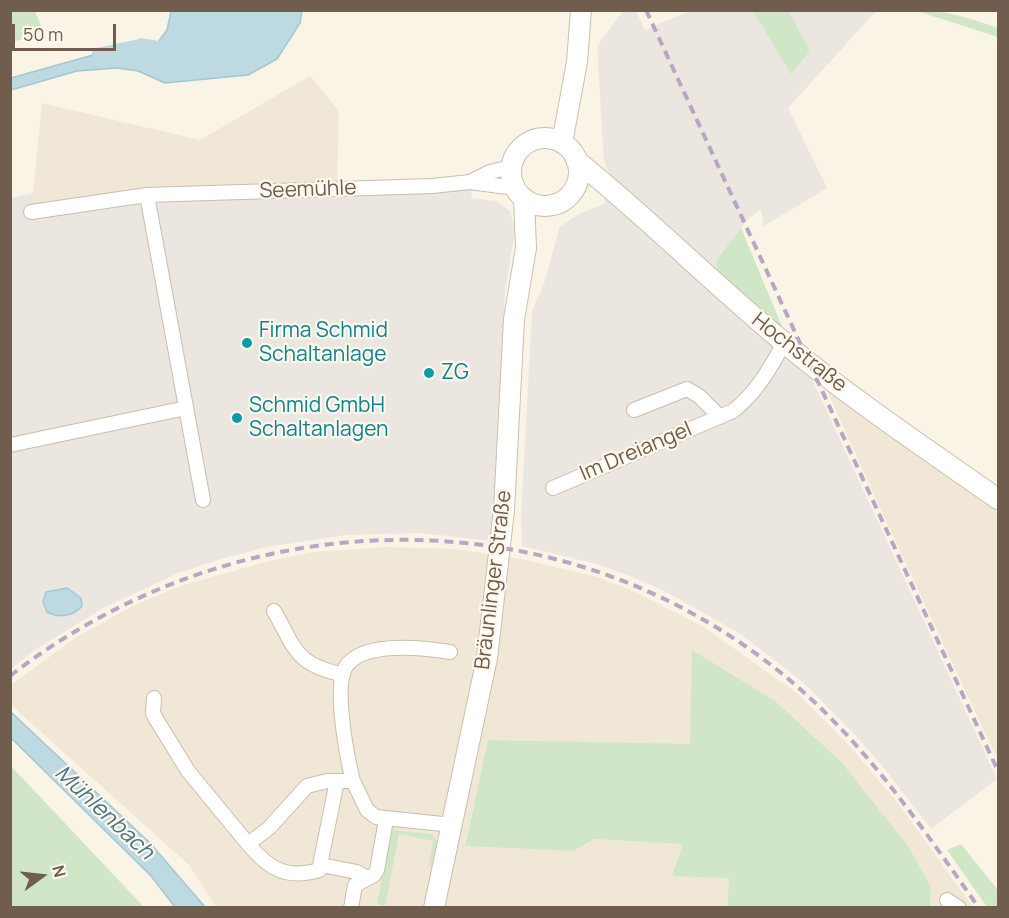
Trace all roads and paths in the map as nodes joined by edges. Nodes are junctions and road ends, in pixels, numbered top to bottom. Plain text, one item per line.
1 (582, 10) edge
2 (573, 77) junction
3 (541, 139) junction
4 (562, 143) junction
5 (576, 160) junction
6 (512, 167) junction
7 (470, 182) junction
8 (612, 190) junction
9 (519, 193) junction
10 (571, 193) junction
11 (147, 195) junction
12 (548, 206) junction
13 (31, 212) dead end
14 (526, 248) junction
15 (784, 343) junction
16 (186, 408) junction
17 (634, 410) dead end
18 (720, 417) junction
19 (10, 445) edge
20 (553, 488) dead end
21 (999, 499) edge
22 (204, 500) dead end
23 (274, 611) dead end
24 (450, 652) dead end
25 (343, 675) junction
26 (154, 698) dead end
27 (337, 781) junction
28 (353, 781) junction
29 (386, 820) junction
30 (452, 825) junction
31 (248, 844) junction
32 (321, 865) junction
33 (366, 878) junction
34 (947, 900) dead end
35 (351, 908) edge
36 (434, 908) edge
37 (959, 908) edge

1 - 2 main road
2 - 3 main road
2 - 4 main road
3 - 4 main road
3 - 6 main road
4 - 5 main road
5 - 8 main road, Hochstraße
5 - 10 main road
6 - 7 street, Seemühle
6 - 9 main road
7 - 9 street, Seemühle
7 - 11 street, Seemühle
8 - 10 main road
8 - 15 main road, Hochstraße
9 - 12 main road
9 - 14 main road, Bräunlinger Straße
10 - 12 main road
11 - 13 street, Seemühle
11 - 16 street
12 - 14 main road, Bräunlinger Straße
14 - 30 main road, Bräunlinger Straße
15 - 18 street, Im Dreiangel
15 - 21 main road, Hochstraße
16 - 19 street
16 - 22 street
17 - 18 street, Im Dreiangel
18 - 20 street, Im Dreiangel
23 - 25 street
24 - 25 street
25 - 28 street
26 - 31 street
27 - 28 street
27 - 31 street
27 - 32 street
28 - 29 street
29 - 30 street
29 - 33 street
30 - 36 main road, Bräunlinger Straße
31 - 32 street
32 - 33 street
33 - 35 street
34 - 37 street

